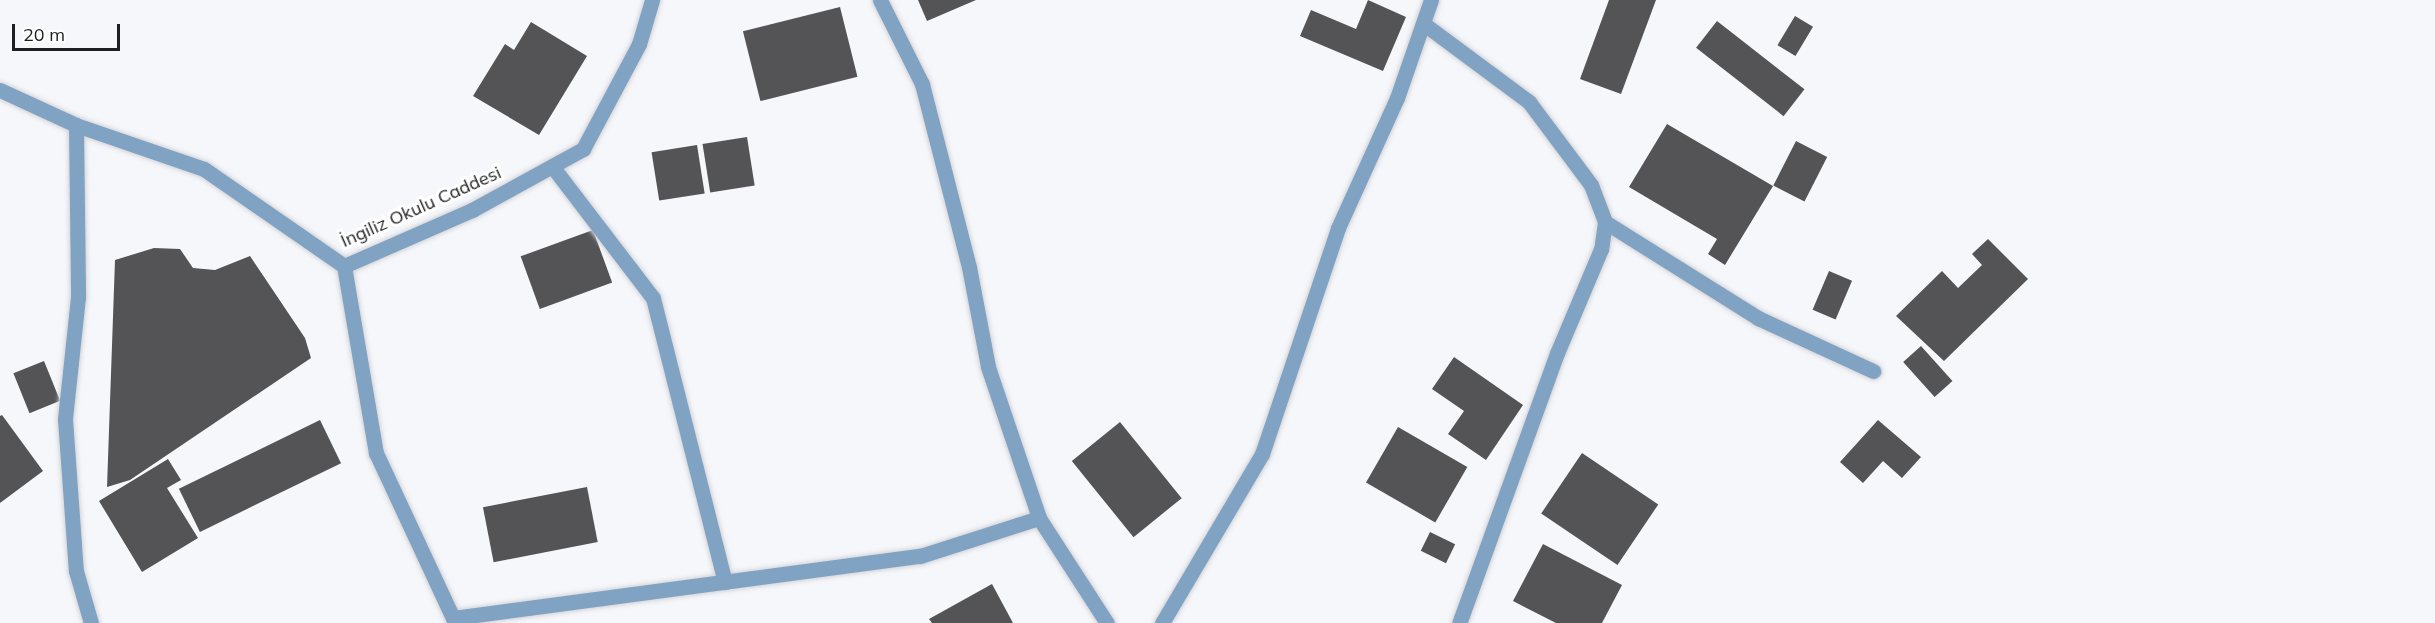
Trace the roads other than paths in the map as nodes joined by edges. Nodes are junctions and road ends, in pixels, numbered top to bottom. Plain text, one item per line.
1 (652, 0) edge
2 (880, 0) edge
3 (1431, 0) edge
4 (1424, 24) junction
5 (0, 90) edge
6 (76, 125) junction
7 (552, 166) junction
8 (1605, 222) junction
9 (344, 266) junction
10 (1873, 371) dead end
11 (1039, 518) junction
12 (725, 582) junction
13 (91, 623) edge
14 (1107, 623) edge
15 (1162, 623) edge
16 (1459, 623) edge

1 - 7 street, İngiliz Okulu Caddesi
2 - 11 street
3 - 4 street
4 - 8 street
4 - 15 street
5 - 6 street, İngiliz Okulu Caddesi
6 - 9 street, İngiliz Okulu Caddesi
6 - 13 street
7 - 9 street, İngiliz Okulu Caddesi
7 - 12 street
8 - 10 street
8 - 16 street
9 - 12 street
11 - 12 street
11 - 14 street

